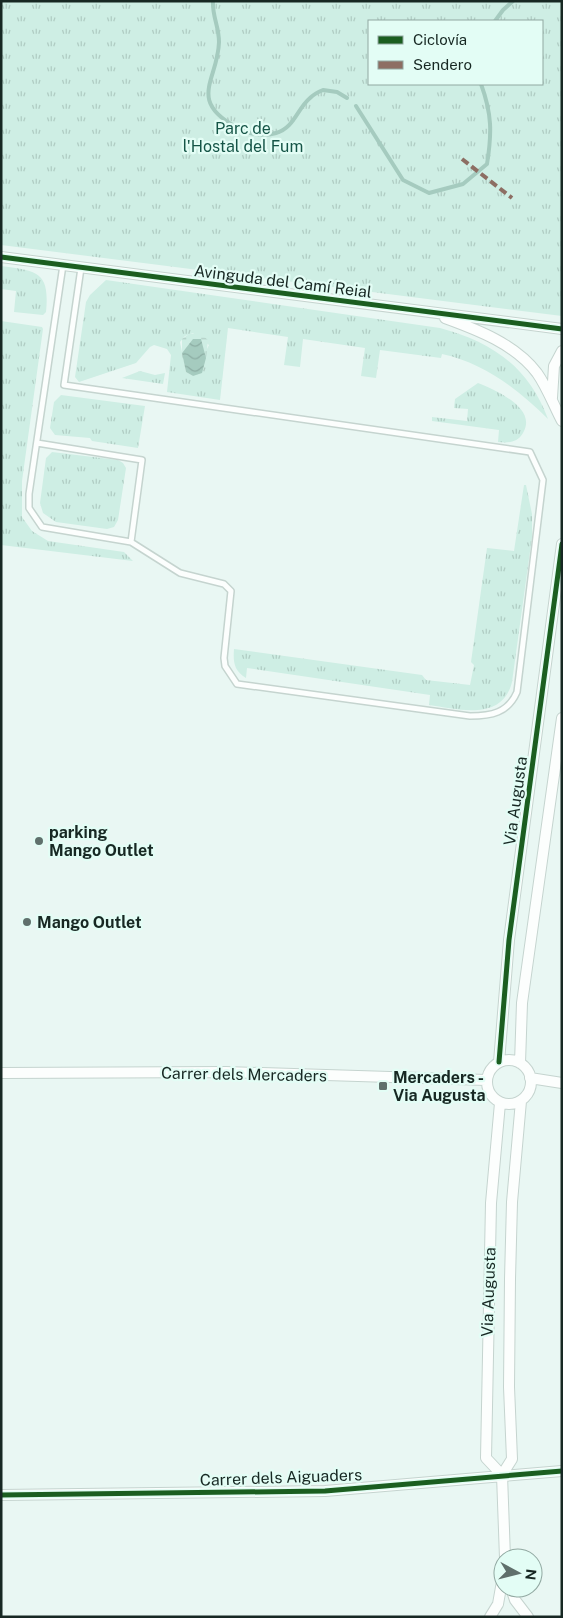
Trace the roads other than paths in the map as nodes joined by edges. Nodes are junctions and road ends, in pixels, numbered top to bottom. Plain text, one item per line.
1 (1, 257) edge
2 (64, 265) junction
3 (81, 268) junction
4 (427, 312) junction
5 (562, 329) edge
6 (562, 351) edge
7 (557, 403) edge
8 (562, 421) edge
9 (36, 443) junction
10 (131, 542) junction
11 (562, 544) edge
12 (562, 718) edge
13 (499, 1062) junction
14 (520, 1063) junction
15 (1, 1073) edge
16 (530, 1078) junction
17 (486, 1080) junction
18 (562, 1083) edge
19 (520, 1101) junction
20 (500, 1103) junction
21 (562, 1471) edge
22 (502, 1475) junction
23 (1, 1494) edge
24 (505, 1548) edge
25 (499, 1598) edge
26 (514, 1598) edge
27 (490, 1617) edge
28 (528, 1617) edge

1 - 2 street, Avinguda del Camí Reial
2 - 3 street, Avinguda del Camí Reial
2 - 9 lane
3 - 4 street, Avinguda del Camí Reial
3 - 10 lane
4 - 5 street, Avinguda del Camí Reial
4 - 7 street
6 - 7 street
7 - 8 street
9 - 10 lane
9 - 10 lane
11 - 13 street, Via Augusta
12 - 14 street
13 - 14 street
13 - 17 street
14 - 16 street
15 - 17 street, Carrer dels Mercaders
16 - 18 street
16 - 19 street
17 - 20 street
19 - 20 street
19 - 22 street, Via Augusta
20 - 22 street, Via Augusta
21 - 22 street, Carrer dels Aiguaders
22 - 23 street, Carrer dels Aiguaders
22 - 24 street, Via Augusta
25 - 27 street
26 - 28 street

